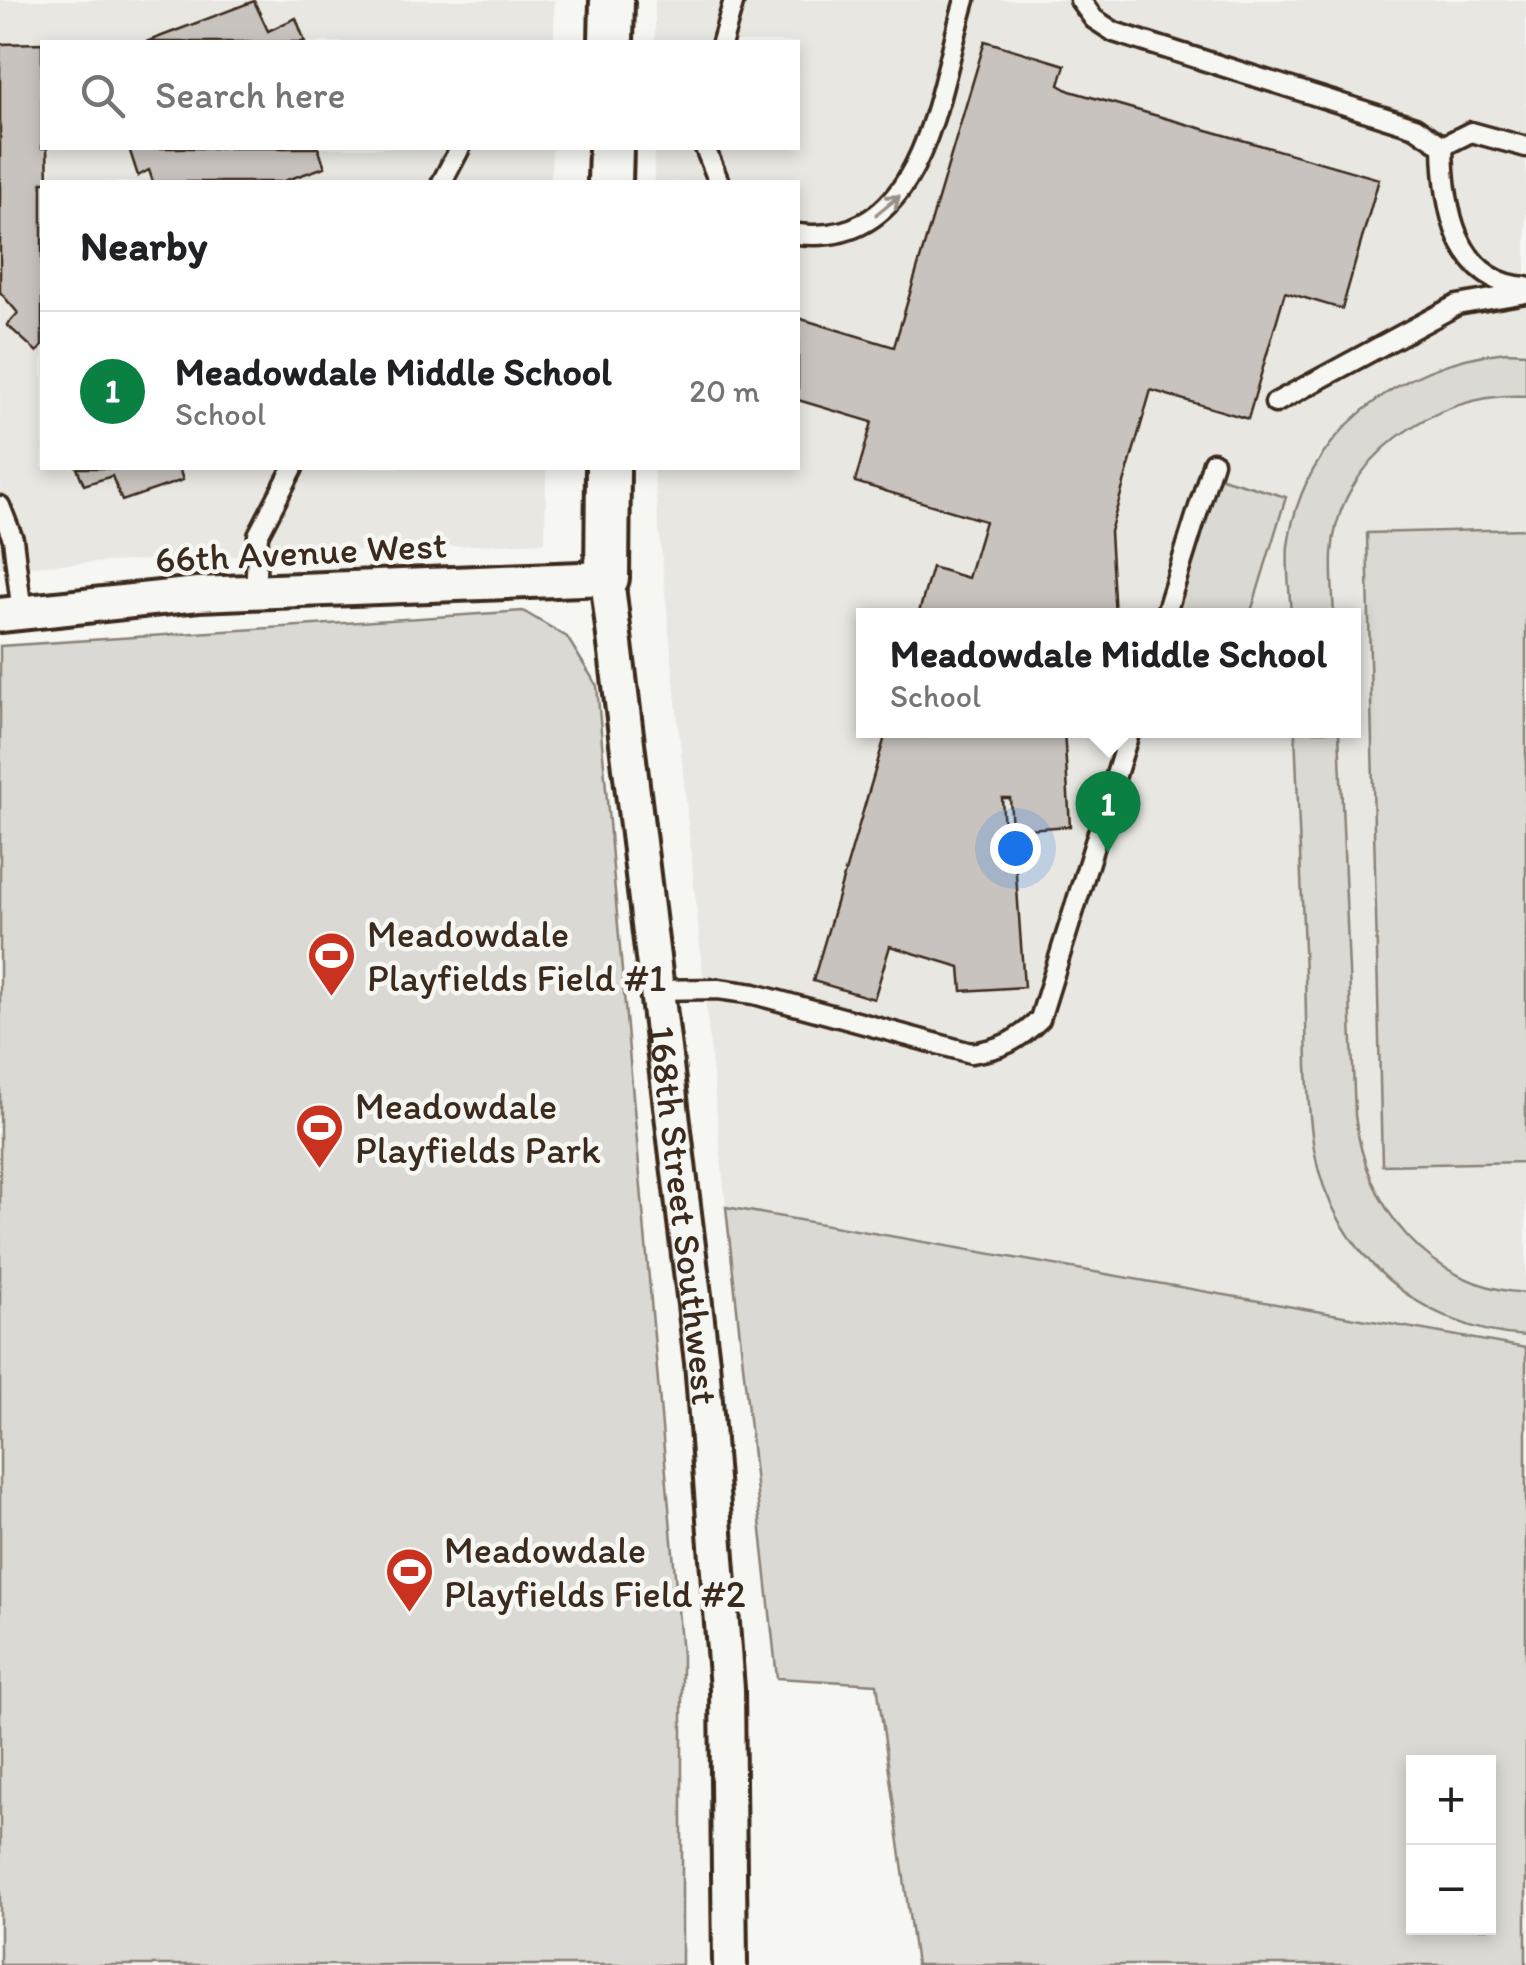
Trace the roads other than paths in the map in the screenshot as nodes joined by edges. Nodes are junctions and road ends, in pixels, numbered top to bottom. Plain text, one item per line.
1 (612, 0) edge
2 (734, 0) edge
3 (964, 0) edge
4 (1080, 0) edge
5 (612, 40) edge
6 (723, 40) edge
7 (1443, 146) junction
8 (1526, 147) edge
9 (459, 150) edge
10 (610, 150) edge
11 (706, 150) edge
12 (443, 180) edge
13 (610, 180) edge
14 (717, 180) edge
15 (800, 234) edge
16 (1526, 290) edge
17 (1276, 404) dead end
18 (1213, 462) dead end
19 (292, 470) edge
20 (608, 470) edge
21 (0, 506) edge
22 (607, 578) junction
23 (255, 592) junction
24 (1168, 608) edge
25 (11, 614) edge
26 (1128, 738) edge
27 (655, 990) junction
28 (730, 1965) edge

1 - 5 street
2 - 6 lane
15 -> 3 lane
4 - 7 lane
7 - 8 lane
7 - 16 lane
9 - 12 lane
10 - 13 street
11 - 14 lane
16 - 17 lane
18 - 24 lane
19 - 23 lane
20 - 22 street, 168th Street Southwest
21 - 25 lane
22 - 23 street, 66th Avenue West
22 - 27 street, 168th Street Southwest
23 - 25 street, 66th Avenue West
26 - 27 lane
27 - 28 street, 168th Street Southwest

